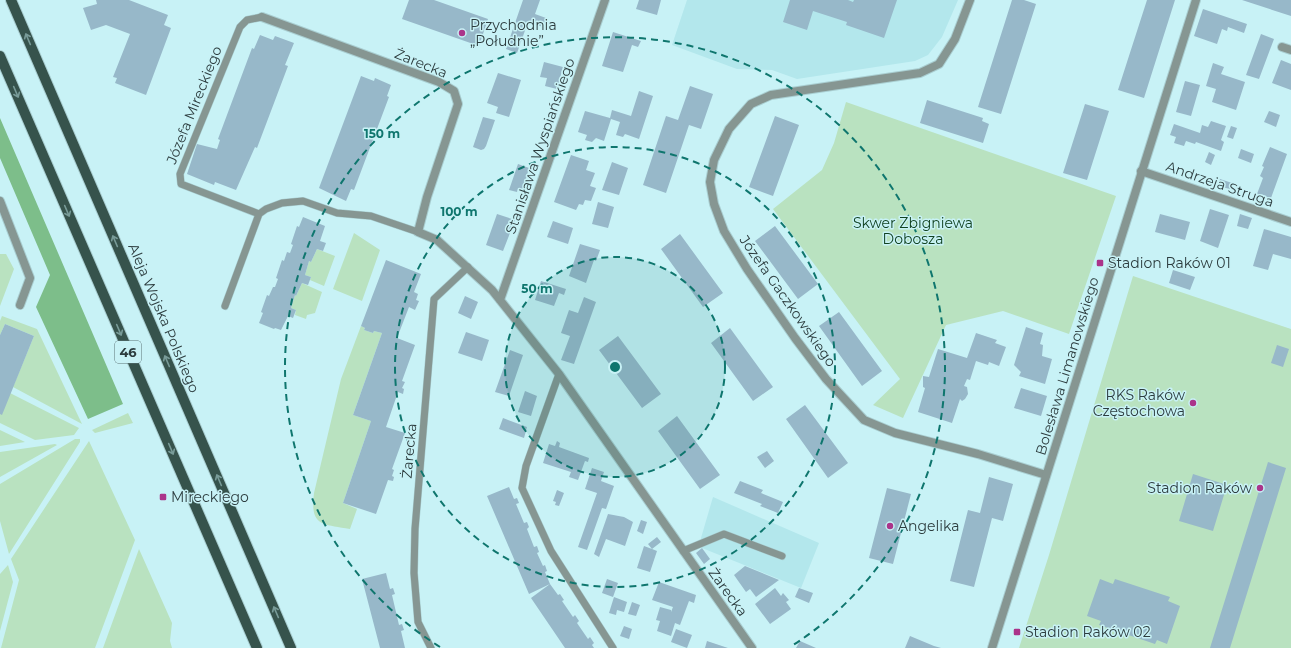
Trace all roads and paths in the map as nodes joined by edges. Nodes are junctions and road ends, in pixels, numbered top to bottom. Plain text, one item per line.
1 (11, 0) edge
2 (605, 0) edge
3 (970, 0) edge
4 (1196, 0) edge
5 (262, 17) joint
6 (1282, 47) dead end
7 (1291, 50) edge
8 (0, 56) edge
9 (1141, 171) junction
10 (0, 201) edge
11 (259, 214) junction
12 (1291, 222) edge
13 (418, 232) junction
14 (468, 267) junction
15 (500, 300) junction
16 (20, 305) dead end
17 (226, 306) dead end
18 (559, 374) junction
19 (1046, 475) junction
20 (683, 551) junction
21 (782, 556) dead end
22 (257, 648) edge
23 (291, 648) edge
24 (431, 648) edge
25 (613, 648) edge
26 (752, 648) edge
27 (992, 648) edge

23 -> 1 main road, Aleja Wojska Polskiego / 46
2 - 15 street, Stanisława Wyspiańskiego
3 - 19 street, Józefa Gaczkowskiego
4 - 9 street, Bolesława Limanowskiego
5 - 11 lane, Józefa Mireckiego
5 - 13 street, Żarecka
6 - 7 street
8 -> 22 main road, 46
9 - 12 street, Andrzeja Struga
9 - 19 street, Bolesława Limanowskiego
10 - 16 street
11 - 13 lane, Żarecka
11 - 17 lane
13 - 14 street, Żarecka
14 - 15 street, Żarecka
14 - 24 lane, Żarecka
15 - 18 street, Żarecka
18 - 20 street, Żarecka
18 - 25 lane
19 - 27 street, Bolesława Limanowskiego
20 - 21 lane
20 - 26 street, Żarecka

